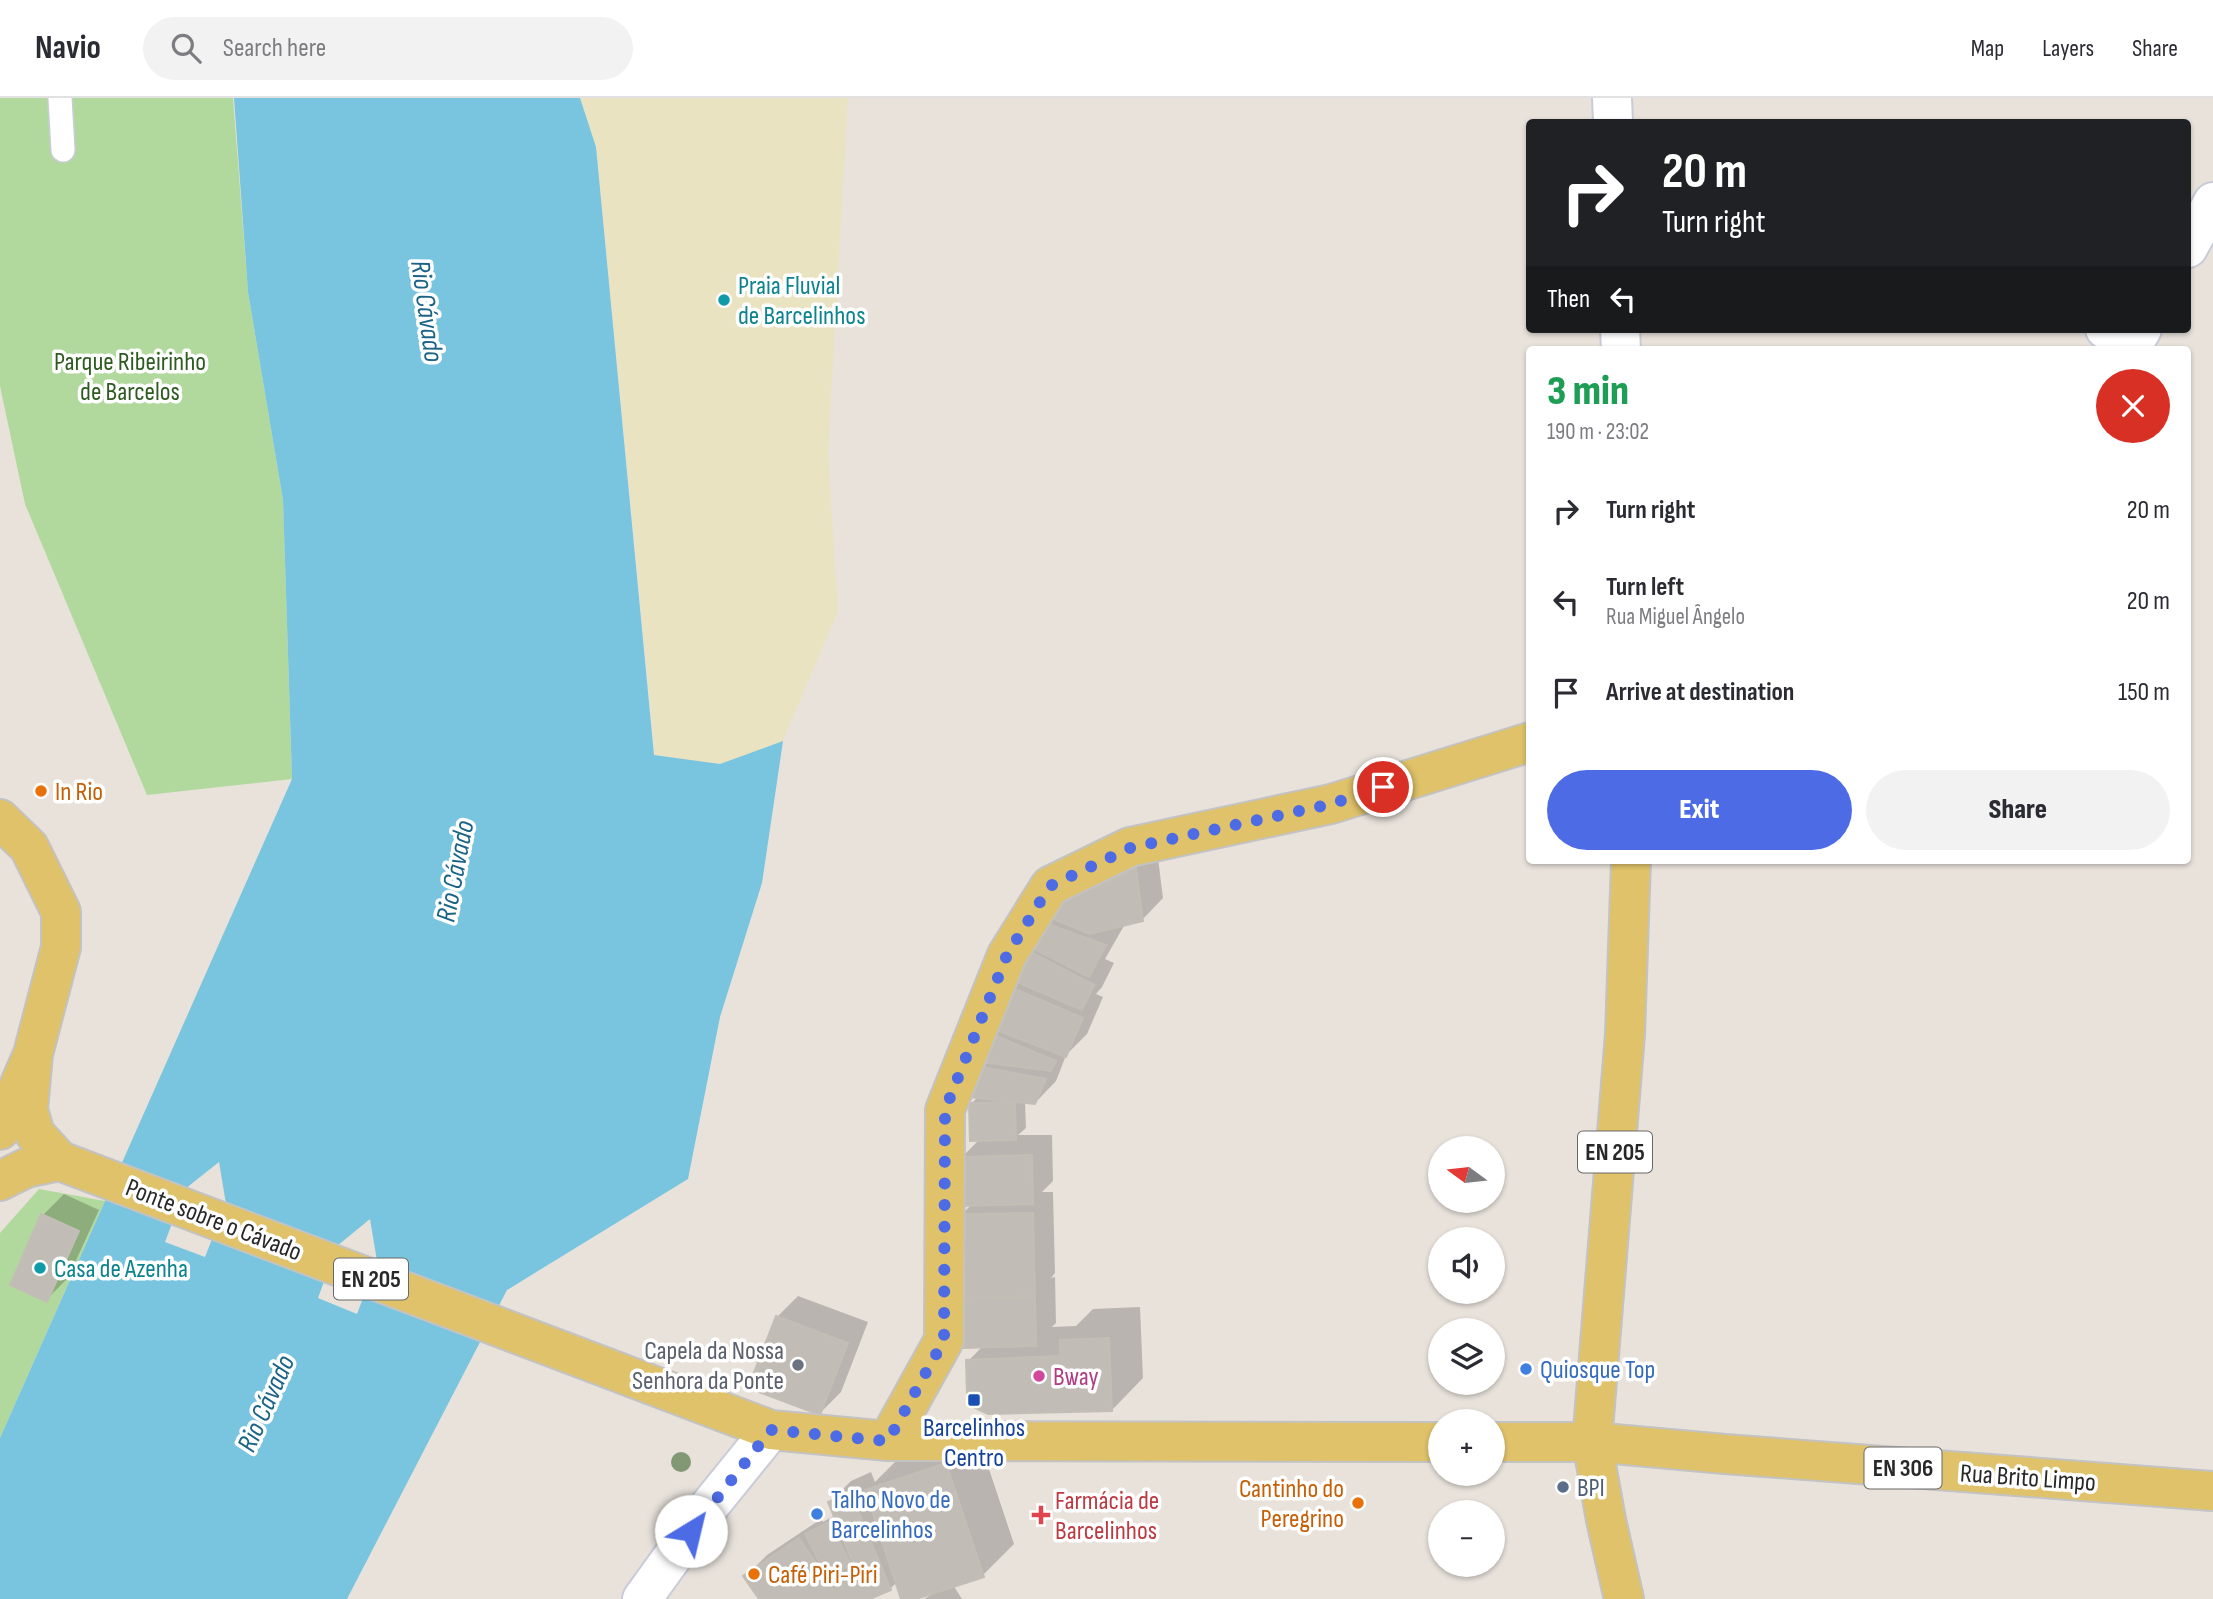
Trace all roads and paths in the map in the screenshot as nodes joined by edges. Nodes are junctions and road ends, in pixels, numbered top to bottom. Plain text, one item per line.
1 (60, 98) edge
2 (1612, 98) edge
3 (1613, 119) edge
4 (63, 150) dead end
5 (2213, 202) edge
6 (2191, 242) edge
7 (1526, 743) edge
8 (0, 819) edge
9 (1631, 864) edge
10 (33, 1054) junction
11 (0, 1130) edge
12 (68, 1164) junction
13 (0, 1181) edge
14 (771, 1430) junction
15 (888, 1441) junction
16 (1428, 1442) edge
17 (1505, 1442) edge
18 (1592, 1442) junction
19 (2213, 1491) edge
20 (642, 1599) edge
21 (1624, 1599) edge

1 - 4 lane
2 - 3 street
5 - 6 street
7 - 15 main road
8 - 10 main road, EN 205
9 - 18 main road, EN 205
10 - 11 main road, EN 205
10 - 12 main road, EN 205
12 - 13 main road
12 - 14 main road, Ponte sobre o Cávado / EN 205
14 - 15 main road, EN 205
14 - 20 street
15 - 16 main road, EN 205
17 - 18 main road, Rua Brito Limpo
18 - 19 main road, Rua Brito Limpo / EN 306
18 - 21 main road, EN 205

